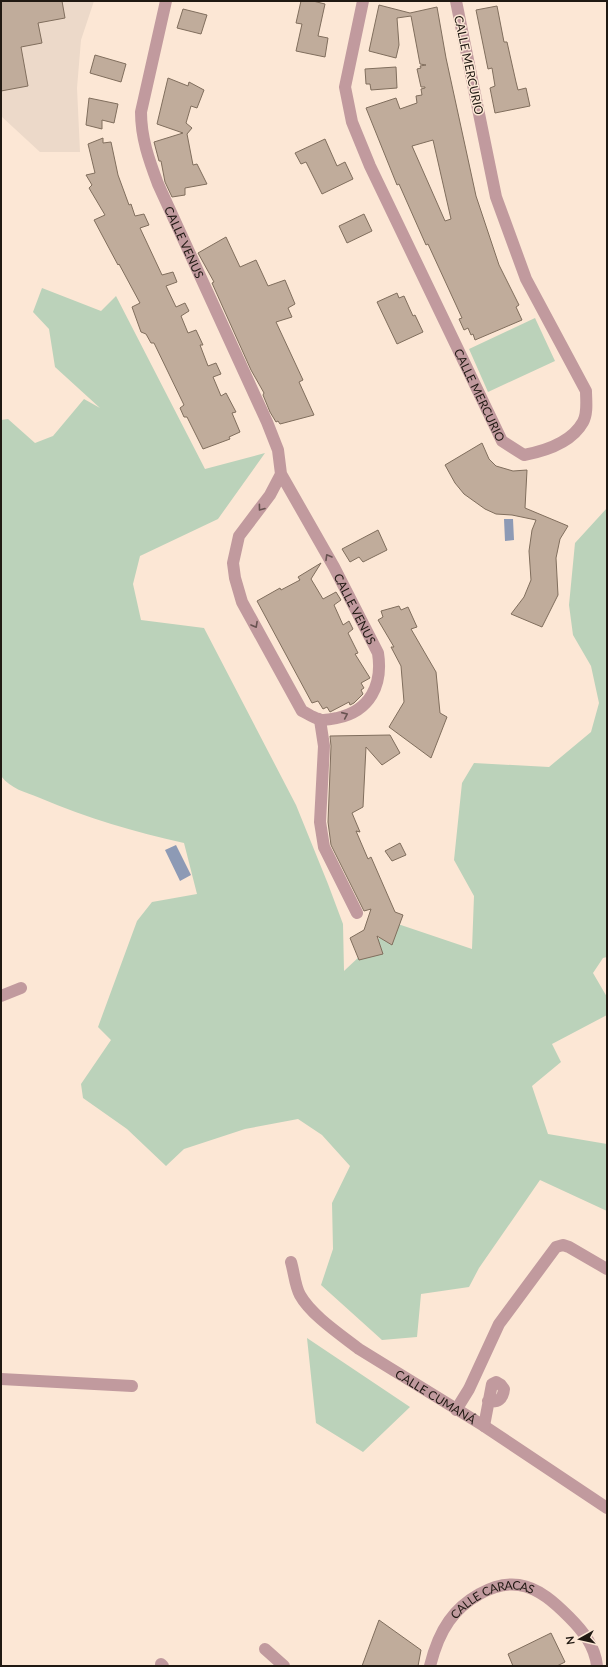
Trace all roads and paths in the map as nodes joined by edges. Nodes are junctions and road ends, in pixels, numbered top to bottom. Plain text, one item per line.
1 (166, 1) edge
2 (363, 1) edge
3 (456, 1) edge
4 (281, 474) junction
5 (320, 720) junction
6 (357, 913) dead end
7 (22, 988) dead end
8 (1, 996) edge
9 (291, 1262) dead end
10 (607, 1269) edge
11 (1, 1379) edge
12 (132, 1386) dead end
13 (488, 1401) dead end
14 (456, 1410) junction
15 (484, 1426) junction
16 (607, 1508) edge
17 (265, 1649) dead end
18 (284, 1666) edge
19 (430, 1666) edge
20 (597, 1666) edge

1 - 4 street, CALLE VENUS
2 - 3 street, CALLE MERCURIO
4 -> 5 street
5 -> 4 street, CALLE VENUS
5 - 6 street
7 - 8 street
9 - 14 street, CALLE CUMANÁ
10 - 14 street
11 - 12 street
13 - 15 street
14 - 15 street, CALLE CUMANÁ
15 - 16 street, CALLE CUMANÁ
17 - 18 street
19 - 20 street, CALLE CARACAS

